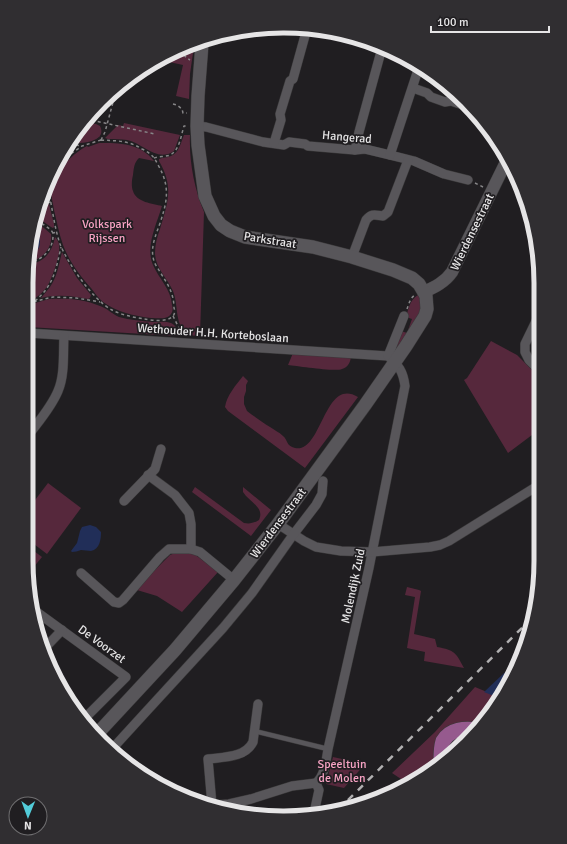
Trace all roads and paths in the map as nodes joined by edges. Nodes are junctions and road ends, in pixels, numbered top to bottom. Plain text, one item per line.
1 (305, 34) edge
2 (202, 47) edge
3 (381, 53) edge
4 (184, 54) edge
5 (200, 63) junction
6 (417, 72) edge
7 (413, 88) junction
8 (113, 101) edge
9 (458, 103) edge
10 (173, 104) dead end
11 (189, 113) dead end
12 (93, 120) edge
13 (107, 124) junction
14 (197, 126) junction
15 (155, 134) dead end
16 (101, 140) junction
17 (274, 143) junction
18 (75, 145) edge
19 (82, 146) junction
20 (355, 150) junction
21 (390, 155) junction
22 (154, 158) junction
23 (408, 160) junction
24 (65, 161) edge
25 (505, 167) edge
26 (468, 180) joint
27 (492, 190) junction
28 (49, 195) edge
29 (51, 202) junction
30 (46, 203) edge
31 (41, 223) edge
32 (57, 232) junction
33 (53, 233) junction
34 (62, 247) junction
35 (352, 257) junction
36 (34, 261) edge
37 (424, 292) junction
38 (33, 302) joint
39 (100, 302) junction
40 (173, 316) junction
41 (404, 316) joint
42 (534, 325) edge
43 (33, 333) edge
44 (64, 336) junction
45 (194, 344) junction
46 (391, 360) junction
47 (534, 365) edge
48 (33, 429) edge
49 (161, 449) dead end
50 (148, 475) junction
51 (323, 481) dead end
52 (534, 488) edge
53 (124, 501) dead end
54 (278, 524) junction
55 (293, 535) junction
56 (191, 549) junction
57 (372, 552) junction
58 (81, 574) dead end
59 (234, 580) junction
60 (39, 614) edge
61 (62, 630) junction
62 (48, 645) edge
63 (258, 704) dead end
64 (87, 716) edge
65 (469, 729) edge
66 (100, 731) edge
67 (254, 731) junction
68 (463, 736) edge
69 (115, 746) edge
70 (328, 749) junction
71 (448, 750) edge
72 (441, 755) edge
73 (316, 783) junction
74 (213, 801) edge
75 (227, 804) edge
76 (315, 809) edge

1 - 17 street
2 - 5 main road, Parkstraat
3 - 20 street
4 - 5 path
5 - 14 main road, Parkstraat
6 - 7 street
7 - 9 street
7 - 21 street
8 - 13 path
10 - 11 path
12 - 13 path
13 - 15 path
13 - 16 path
14 - 17 street, Hangerad
14 - 22 path
14 - 35 main road, Parkstraat
16 - 19 path
16 - 22 path
17 - 20 street, Hangerad
18 - 19 path
19 - 24 path
20 - 21 street, Hangerad
21 - 23 street, Hangerad
22 - 40 path
23 - 26 street, Hangerad
23 - 35 street
25 - 27 street, Wierdensestraat
26 - 27 path
27 - 37 street, Wierdensestraat
28 - 29 path
29 - 30 path
29 - 32 path
31 - 33 path
32 - 33 path
32 - 34 path
33 - 36 path
34 - 38 path
34 - 39 path
35 - 37 main road, Parkstraat
37 - 41 path
37 - 46 main road, Wierdensestraat
38 - 39 path
39 - 40 path
40 - 45 path
41 - 46 street, Wierdensestraat
42 - 47 street
43 - 44 street, Wethouder H.H. Korteboslaan
44 - 45 street, Wethouder H.H. Korteboslaan
44 - 48 street
45 - 46 street, Wethouder H.H. Korteboslaan
46 - 54 main road, Wierdensestraat
46 - 57 street, Molendijk Zuid
49 - 50 street
50 - 53 street
50 - 56 street
51 - 55 street, Wierdensestraat
52 - 57 street
54 - 55 street
54 - 59 main road, Wierdensestraat
55 - 57 street
55 - 69 street, Wierdensestraat
56 - 58 street
56 - 59 street
57 - 70 street, Molendijk Zuid
59 - 66 main road, Wierdensestraat
60 - 61 street, De Voorzet
61 - 62 street
61 - 64 street, De Voorzet
63 - 67 street
65 - 72 main road
67 - 70 lane
67 - 74 street
68 - 71 main road
70 - 73 street, Molendijk Zuid
73 - 75 street
73 - 76 street, Molendijk Zuid

